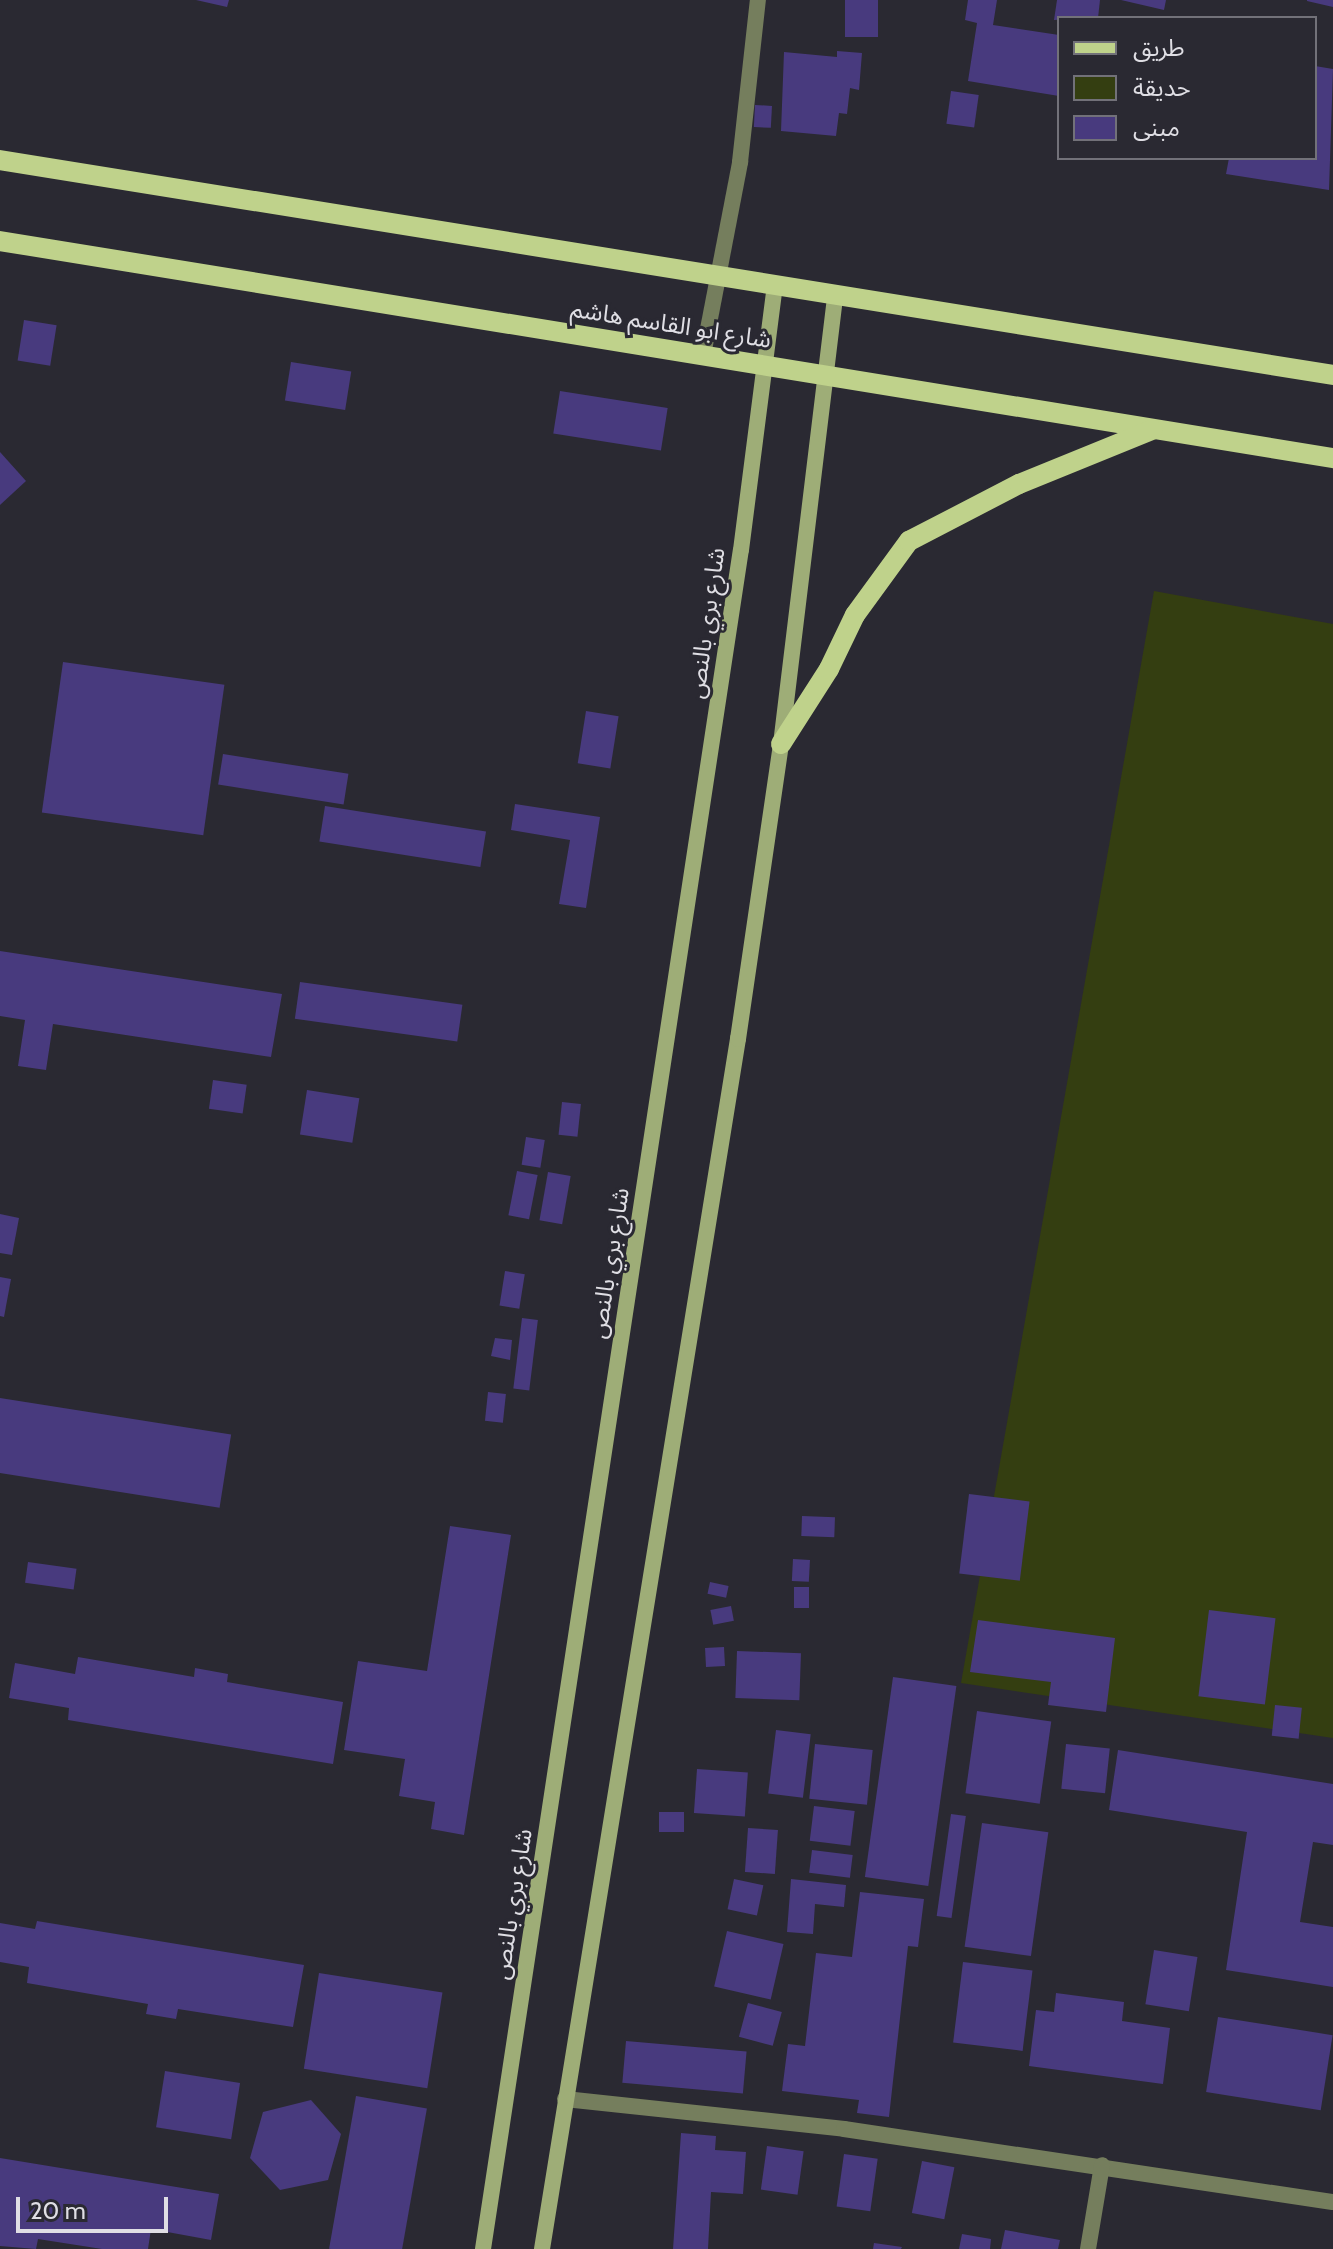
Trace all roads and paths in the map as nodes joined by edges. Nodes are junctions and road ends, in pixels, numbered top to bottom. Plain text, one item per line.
1 (758, 0) edge
2 (0, 160) edge
3 (0, 241) edge
4 (715, 275) junction
5 (775, 284) junction
6 (835, 295) junction
7 (703, 355) junction
8 (764, 366) junction
9 (823, 375) junction
10 (1333, 375) edge
11 (1155, 429) junction
12 (1333, 458) edge
13 (781, 744) junction
14 (565, 2099) junction
15 (1102, 2165) junction
16 (1333, 2202) edge
17 (483, 2249) edge
18 (542, 2249) edge
19 (1088, 2249) edge

1 - 4 street
2 - 4 main road
3 - 7 main road, شارع ابو القاسم هاشم
4 - 5 main road
4 - 7 street
5 - 6 main road
5 - 8 main road, شارع بري بالنص
6 - 9 main road
6 - 10 main road
7 - 8 main road, شارع ابو القاسم هاشم
8 - 9 main road, شارع ابو القاسم هاشم
8 - 17 main road, شارع بري بالنص
9 - 11 main road, شارع ابو القاسم هاشم
9 - 13 main road
11 - 12 main road, شارع ابو القاسم هاشم
11 - 13 main road
13 - 14 main road
14 - 15 street
14 - 18 main road
15 - 16 street
15 - 19 street

